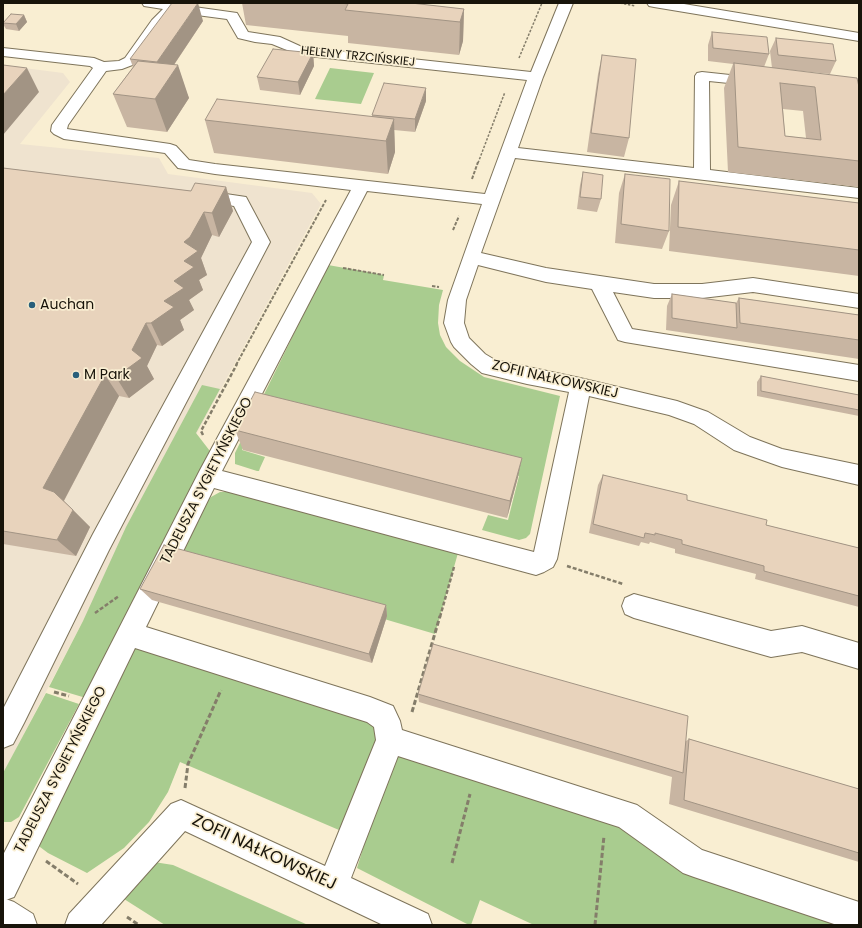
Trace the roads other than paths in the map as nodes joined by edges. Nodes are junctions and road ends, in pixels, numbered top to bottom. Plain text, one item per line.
1 (148, 3) edge
2 (566, 3) edge
3 (654, 3) edge
4 (172, 6) edge
5 (859, 40) edge
6 (3, 52) edge
7 (101, 66) junction
8 (536, 77) junction
9 (773, 84) edge
10 (509, 152) junction
11 (702, 174) junction
12 (361, 186) junction
13 (177, 192) edge
14 (859, 193) edge
15 (492, 200) junction
16 (470, 258) junction
17 (599, 283) junction
18 (859, 302) edge
19 (859, 373) edge
20 (580, 386) junction
21 (859, 475) edge
22 (208, 477) junction
23 (634, 606) road end
24 (129, 634) junction
25 (859, 656) edge
26 (3, 734) edge
27 (397, 742) junction
28 (333, 885) junction
29 (3, 886) edge
30 (3, 913) edge
31 (859, 917) edge
32 (22, 925) edge
33 (80, 925) edge
34 (417, 925) edge

1 - 4 street
2 - 8 street, ZOFII NAŁKOWSKIEJ
3 - 5 street
4 - 7 street
4 - 8 street, HELENY TRZCIŃSKIEJ
6 - 7 street
7 - 12 street
8 - 10 street, ZOFII NAŁKOWSKIEJ
9 - 11 street
10 - 11 street
10 - 15 street, ZOFII NAŁKOWSKIEJ
11 - 14 street
12 - 15 street
12 - 22 street, TADEUSZA SYGIETYŃSKIEGO
13 - 26 street
15 - 16 street, ZOFII NAŁKOWSKIEJ
16 - 17 street
16 - 20 street, ZOFII NAŁKOWSKIEJ
17 - 18 street
17 - 19 street
20 - 21 street, ZOFII NAŁKOWSKIEJ
20 - 22 street
22 - 24 street, TADEUSZA SYGIETYŃSKIEGO
23 - 25 street
24 - 27 street
24 - 29 street, TADEUSZA SYGIETYŃSKIEGO
27 - 28 street
27 - 31 street
28 - 33 street, ZOFII NAŁKOWSKIEJ
28 - 34 street, ZOFII NAŁKOWSKIEJ
30 - 32 street

